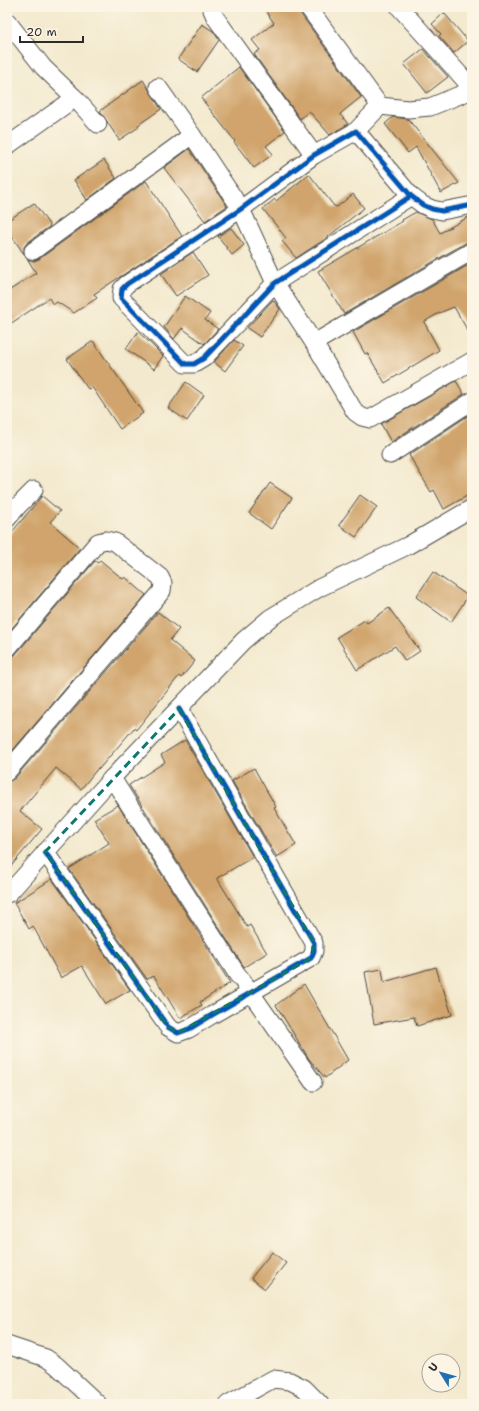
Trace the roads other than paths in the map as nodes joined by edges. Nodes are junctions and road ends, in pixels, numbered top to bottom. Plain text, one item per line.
1 (212, 7) edge
2 (308, 7) edge
3 (399, 7) edge
4 (7, 21) edge
5 (158, 87) dead end
6 (472, 89) edge
7 (75, 98) junction
8 (380, 106) junction
9 (98, 124) dead end
10 (356, 131) junction
11 (192, 135) junction
12 (7, 146) edge
13 (314, 155) junction
14 (411, 196) junction
15 (468, 206) dead end
16 (241, 209) junction
17 (33, 251) dead end
18 (472, 251) edge
19 (275, 283) junction
20 (314, 343) junction
21 (472, 361) edge
22 (472, 401) edge
23 (390, 454) dead end
24 (34, 490) dead end
25 (472, 508) edge
26 (7, 519) edge
27 (7, 649) edge
28 (179, 709) junction
29 (7, 772) edge
30 (112, 778) junction
31 (45, 852) junction
32 (7, 894) edge
33 (251, 993) junction
34 (313, 1082) dead end
35 (7, 1345) edge
36 (98, 1404) edge
37 (228, 1404) edge
38 (320, 1404) edge

1 - 13 street
2 - 8 street
3 - 6 street
4 - 7 street
5 - 11 street
6 - 8 street
7 - 9 street
7 - 12 street
8 - 10 street
10 - 13 street
10 - 14 street
11 - 16 street
11 - 17 street
13 - 16 street
14 - 15 street
14 - 19 street
16 - 19 street
16 - 19 street
18 - 20 street
19 - 20 street
20 - 21 street
22 - 23 street
24 - 26 street
25 - 28 street
27 - 29 street
28 - 30 street
28 - 33 street
30 - 31 street
30 - 33 street
31 - 32 street
31 - 33 street
33 - 34 street
35 - 36 street
37 - 38 street

